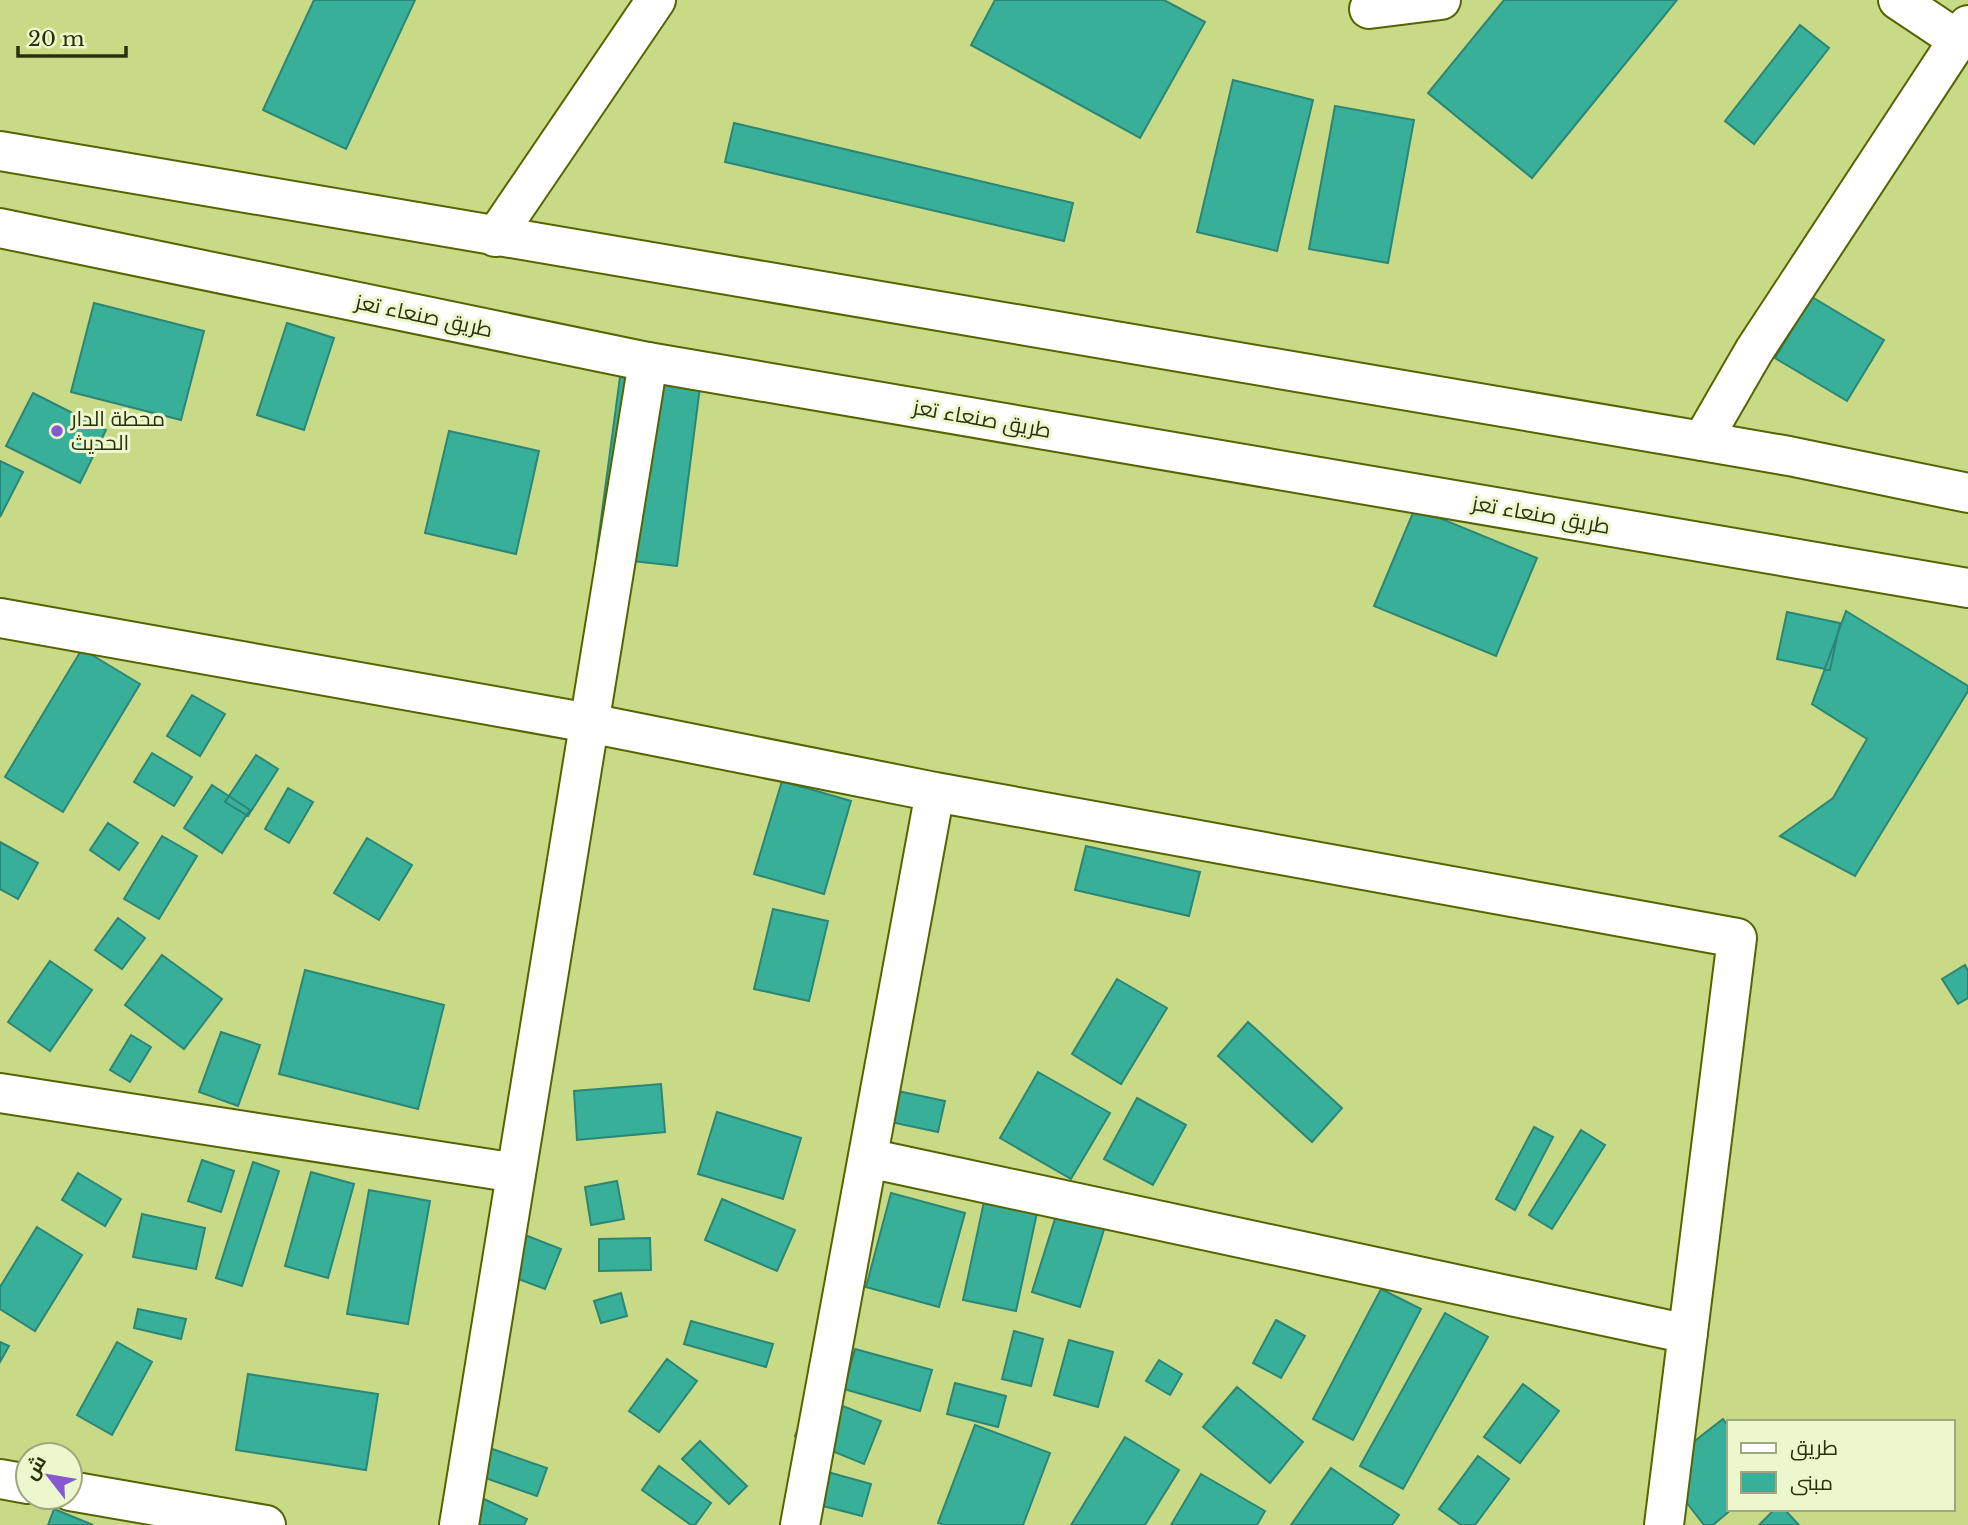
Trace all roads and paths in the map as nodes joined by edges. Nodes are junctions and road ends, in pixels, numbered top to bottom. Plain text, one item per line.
1 (656, 0) edge
2 (1441, 0) edge
3 (1898, 0) edge
4 (1369, 9) dead end
5 (1963, 32) edge
6 (0, 151) edge
7 (0, 228) edge
8 (495, 237) junction
9 (648, 362) junction
10 (1702, 441) junction
11 (1968, 493) edge
12 (1968, 588) edge
13 (0, 618) edge
14 (589, 723) junction
15 (935, 792) junction
16 (0, 1093) edge
17 (868, 1158) junction
18 (516, 1173) junction
19 (1688, 1334) junction
20 (84, 1493) edge
21 (266, 1525) edge
22 (459, 1525) edge
23 (800, 1525) edge
24 (1664, 1525) edge

1 - 8 main road
2 - 4 main road
3 - 5 main road
5 - 10 main road
6 - 8 main road
7 - 9 main road, طريق صنعاء تعز
8 - 10 main road
9 - 12 main road, طريق صنعاء تعز
9 - 14 main road
10 - 11 main road
13 - 14 main road
14 - 15 main road
14 - 18 main road
15 - 17 main road
15 - 19 main road
16 - 18 main road
17 - 19 main road
17 - 23 main road
18 - 22 main road
19 - 24 main road
20 - 21 main road

